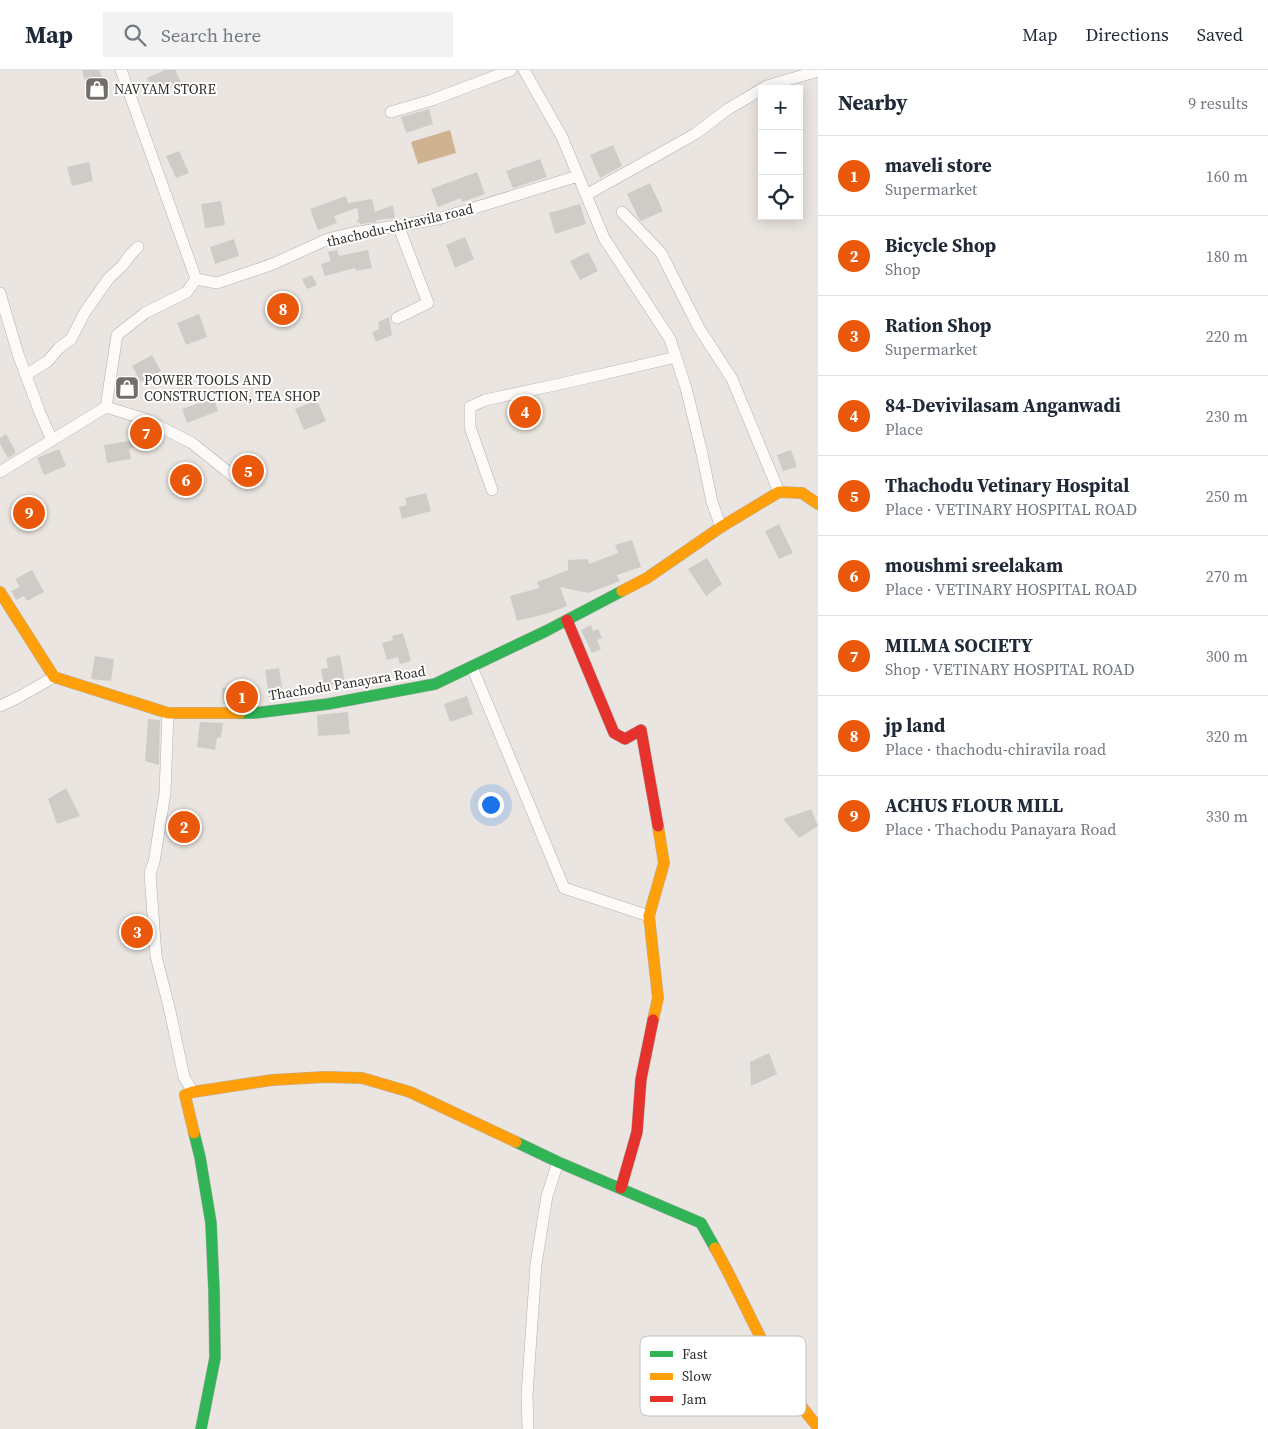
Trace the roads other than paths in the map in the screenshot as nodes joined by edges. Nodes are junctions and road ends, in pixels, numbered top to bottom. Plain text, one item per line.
1 (121, 70) edge
2 (511, 70) edge
3 (524, 70) edge
4 (818, 71) edge
5 (770, 85) edge
6 (758, 91) edge
7 (391, 112) dead end
8 (578, 176) junction
9 (586, 195) junction
10 (622, 212) dead end
11 (398, 225) junction
12 (138, 247) dead end
13 (196, 279) junction
14 (0, 293) edge
15 (397, 318) dead end
16 (676, 358) junction
17 (26, 375) junction
18 (106, 407) junction
19 (52, 440) junction
20 (0, 472) edge
21 (238, 480) dead end
22 (492, 490) dead end
23 (779, 492) junction
24 (818, 504) edge
25 (721, 527) junction
26 (0, 592) edge
27 (567, 620) junction
28 (472, 667) junction
29 (54, 677) junction
30 (0, 706) edge
31 (168, 713) junction
32 (649, 916) junction
33 (193, 1092) junction
34 (558, 1162) junction
35 (621, 1188) junction
36 (759, 1336) edge
37 (806, 1413) edge
38 (818, 1428) edge
39 (201, 1429) edge
40 (528, 1429) edge

1 - 13 street
2 - 7 street
3 - 8 street
4 - 5 street
6 - 9 street
8 - 9 street
8 - 11 street, thachodu-chiravila road
9 - 16 street
10 - 23 street
11 - 13 street, thachodu-chiravila road
11 - 15 street
12 - 17 street
13 - 18 street
14 - 17 street
16 - 22 street
16 - 25 street
17 - 19 street
18 - 19 street
18 - 21 street
19 - 20 street
23 - 24 street
23 - 25 street, Thachodu Panayara Road
25 - 27 street, Thachodu Panayara Road
26 - 29 street
27 - 28 street, Thachodu Panayara Road
27 - 32 street
28 - 31 street, Thachodu Panayara Road
28 - 32 street
29 - 30 street
29 - 31 street, Thachodu Panayara Road
31 - 33 street
32 - 35 street
33 - 34 street
33 - 39 street
34 - 35 street
34 - 40 street
35 - 36 street
37 - 38 street

